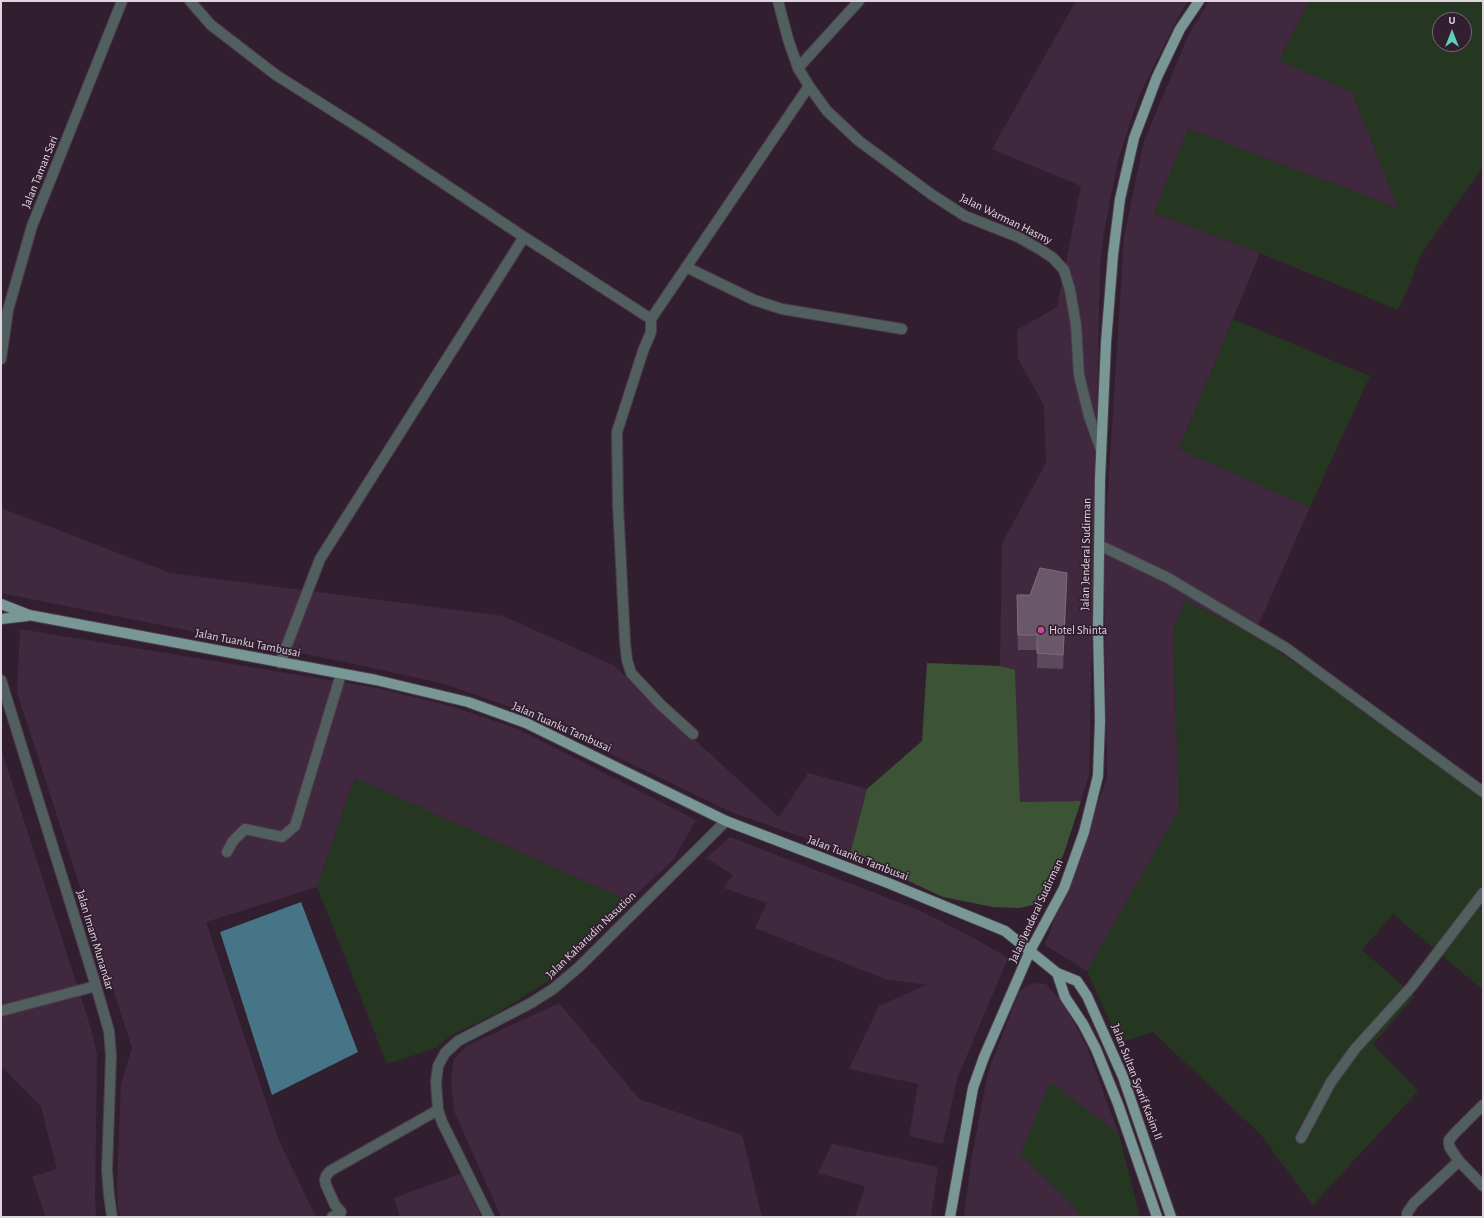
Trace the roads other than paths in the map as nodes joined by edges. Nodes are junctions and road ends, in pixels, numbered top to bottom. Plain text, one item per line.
1 (122, 1) edge
2 (190, 1) edge
3 (778, 1) edge
4 (859, 1) edge
5 (1199, 1) edge
6 (798, 68) junction
7 (808, 86) junction
8 (524, 237) junction
9 (686, 267) junction
10 (651, 319) junction
11 (902, 329) dead end
12 (1, 359) edge
13 (1101, 451) junction
14 (1099, 545) junction
15 (1, 604) edge
16 (29, 616) junction
17 (1, 619) edge
18 (280, 663) junction
19 (341, 674) junction
20 (1, 680) edge
21 (693, 734) dead end
22 (1483, 792) edge
23 (726, 821) junction
24 (227, 852) dead end
25 (1483, 893) edge
26 (1030, 951) junction
27 (1057, 972) junction
28 (96, 986) junction
29 (1, 1011) edge
30 (1483, 1105) edge
31 (438, 1110) junction
32 (1301, 1138) dead end
33 (1459, 1161) junction
34 (1483, 1186) edge
35 (339, 1215) edge
36 (112, 1217) edge
37 (489, 1217) edge
38 (950, 1217) edge
39 (1157, 1217) edge
40 (1171, 1217) edge
41 (1407, 1217) edge

1 - 12 street, Jalan Taman Sari
2 - 8 street
3 - 6 street, Jalan Warman Hasmy
4 - 6 street
5 - 13 main road, Jalan Jenderal Sudirman
6 - 7 street, Jalan Warman Hasmy
7 - 9 street
7 - 13 street, Jalan Warman Hasmy
8 - 10 street
8 - 18 street
9 - 10 street
9 - 11 street
10 - 21 street
13 - 14 main road, Jalan Jenderal Sudirman
14 - 22 street
14 - 26 main road, Jalan Jenderal Sudirman
15 - 16 main road, Jalan Tuanku Tambusai
16 - 17 main road, Jalan Tuanku Tambusai
16 - 18 main road, Jalan Tuanku Tambusai
18 - 19 main road, Jalan Tuanku Tambusai
19 - 23 main road, Jalan Tuanku Tambusai
19 - 24 street
20 - 28 street, Jalan Imam Munandar
23 - 26 main road, Jalan Tuanku Tambusai
23 - 31 street, Jalan Kaharudin Nasution
25 - 32 street
26 - 27 main road, Jalan Sultan Syarif Kasim II
26 - 38 main road, Jalan Jenderal Sudirman
27 - 39 main road
27 - 40 main road, Jalan Sultan Syarif Kasim II
28 - 29 street
28 - 36 street, Jalan Imam Munandar
30 - 33 street
31 - 35 street
31 - 37 street, Jalan Kaharudin Nasution
33 - 34 street
33 - 41 street

